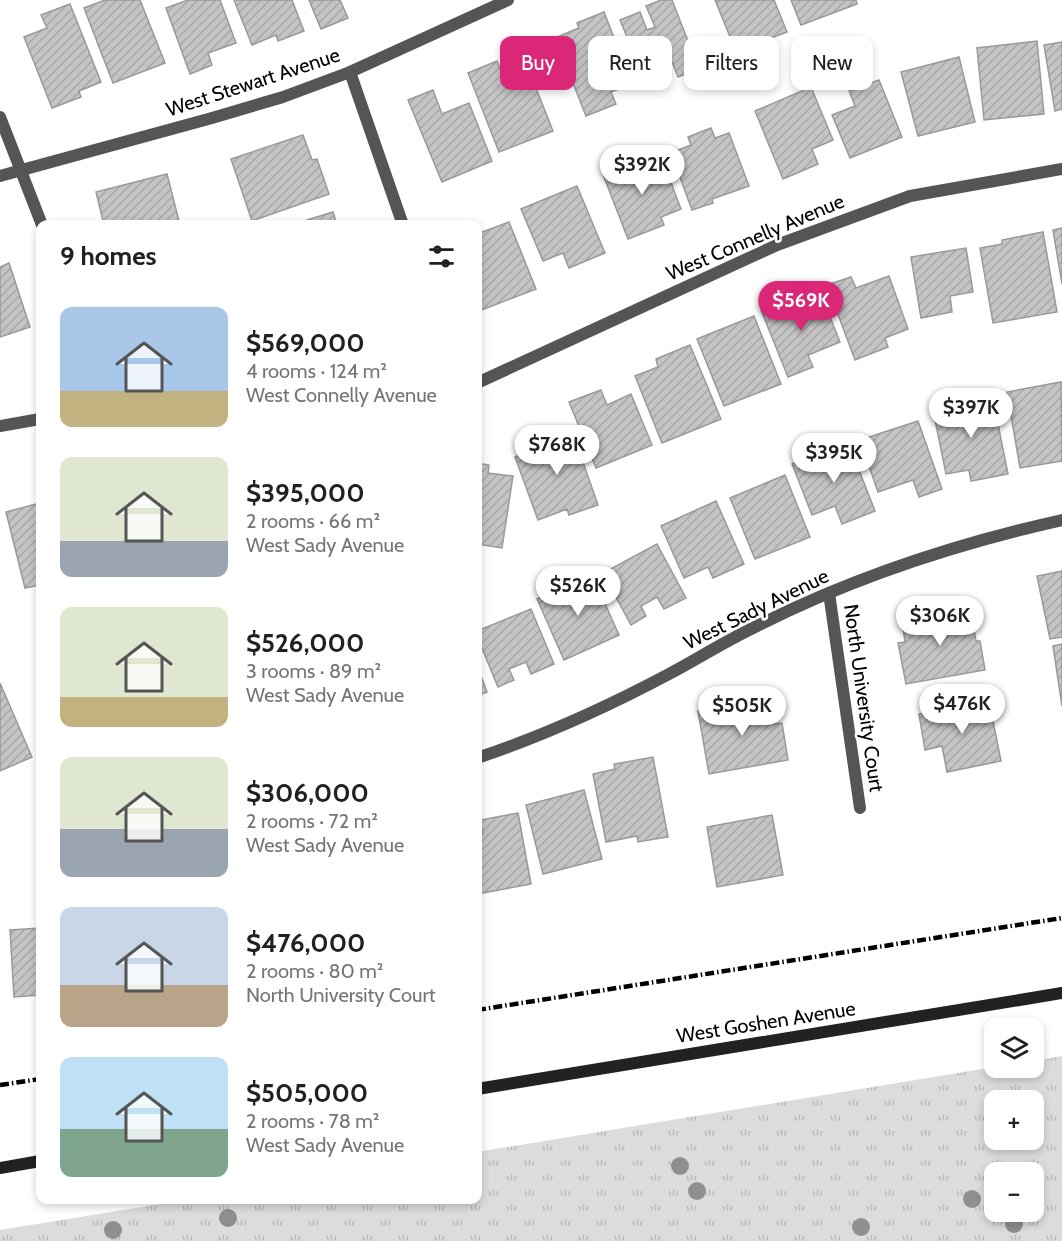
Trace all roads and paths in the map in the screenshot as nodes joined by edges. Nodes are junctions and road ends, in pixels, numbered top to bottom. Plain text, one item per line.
1 (508, 0) edge
2 (350, 72) junction
3 (0, 117) edge
4 (1062, 169) edge
5 (21, 170) junction
6 (0, 176) edge
7 (40, 220) edge
8 (401, 220) edge
9 (482, 381) edge
10 (36, 419) edge
11 (0, 426) edge
12 (1062, 520) edge
13 (829, 593) junction
14 (482, 756) edge
15 (860, 808) dead end
16 (1062, 993) edge
17 (482, 1088) edge
18 (36, 1162) edge
19 (0, 1168) edge

1 - 2 street, West Stewart Avenue
2 - 5 street, West Stewart Avenue
2 - 8 street
3 - 5 street
4 - 9 street, West Connelly Avenue
5 - 6 street, West Stewart Avenue
5 - 7 street
10 - 11 street
12 - 13 street, West Sady Avenue
13 - 14 street, West Sady Avenue
13 - 15 street, North University Court
16 - 17 main road, West Goshen Avenue
18 - 19 main road

